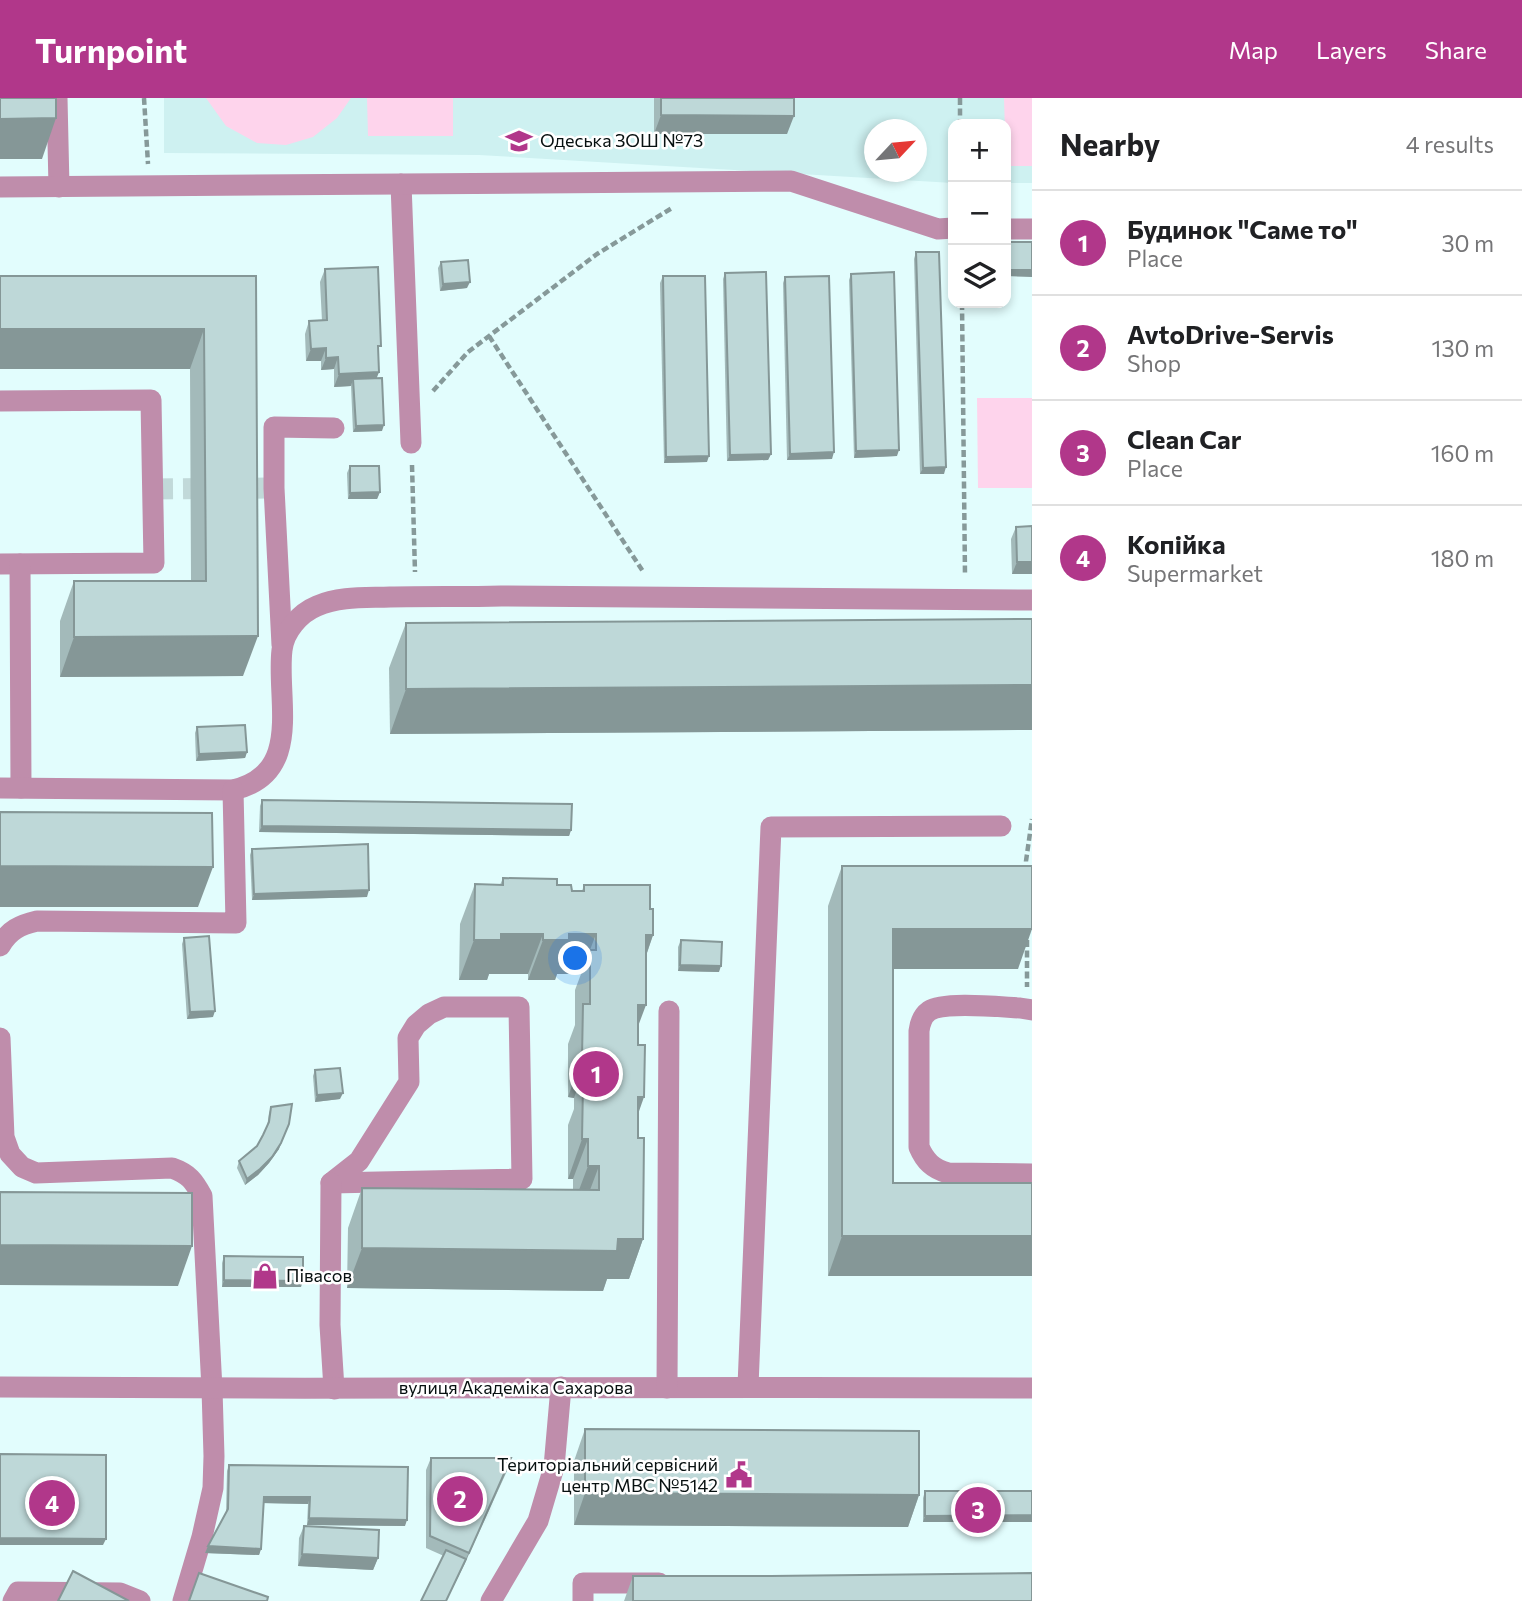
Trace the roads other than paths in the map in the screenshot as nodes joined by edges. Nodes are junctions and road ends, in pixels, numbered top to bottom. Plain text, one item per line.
1 (57, 98) edge
2 (401, 184) junction
3 (0, 187) edge
4 (59, 187) junction
5 (948, 228) edge
6 (1011, 229) edge
7 (1032, 229) edge
8 (0, 401) edge
9 (334, 428) dead end
10 (411, 443) road end
11 (10, 564) edge
12 (1032, 600) edge
13 (282, 648) junction
14 (10, 788) edge
15 (233, 790) junction
16 (1001, 826) dead end
17 (0, 946) edge
18 (1030, 1009) edge
19 (668, 1011) dead end
20 (0, 1038) edge
21 (1032, 1174) edge
22 (331, 1184) junction
23 (748, 1386) junction
24 (0, 1387) edge
25 (561, 1387) junction
26 (667, 1388) junction
27 (1032, 1388) edge
28 (212, 1389) junction
29 (334, 1389) junction
30 (678, 1583) edge
31 (10, 1595) edge
32 (141, 1601) edge
33 (183, 1601) edge
34 (491, 1601) edge
35 (583, 1601) edge

1 - 4 street
2 - 4 street
2 - 5 street
2 - 10 street
3 - 4 street
6 - 7 street
8 - 11 street
9 - 13 street
11 - 14 street
12 - 13 street
13 - 15 street
14 - 15 street
15 - 17 street
16 - 23 street
18 - 21 street
19 - 26 street
20 - 28 street
22 - 22 street
22 - 29 street
23 - 26 street, вулиця Академіка Сахарова
23 - 27 street, вулиця Академіка Сахарова
24 - 28 street, вулиця Академіка Сахарова
25 - 26 street, вулиця Академіка Сахарова
25 - 29 street, вулиця Академіка Сахарова
25 - 34 street
28 - 29 street, вулиця Академіка Сахарова
28 - 33 street
30 - 35 street
31 - 32 street

